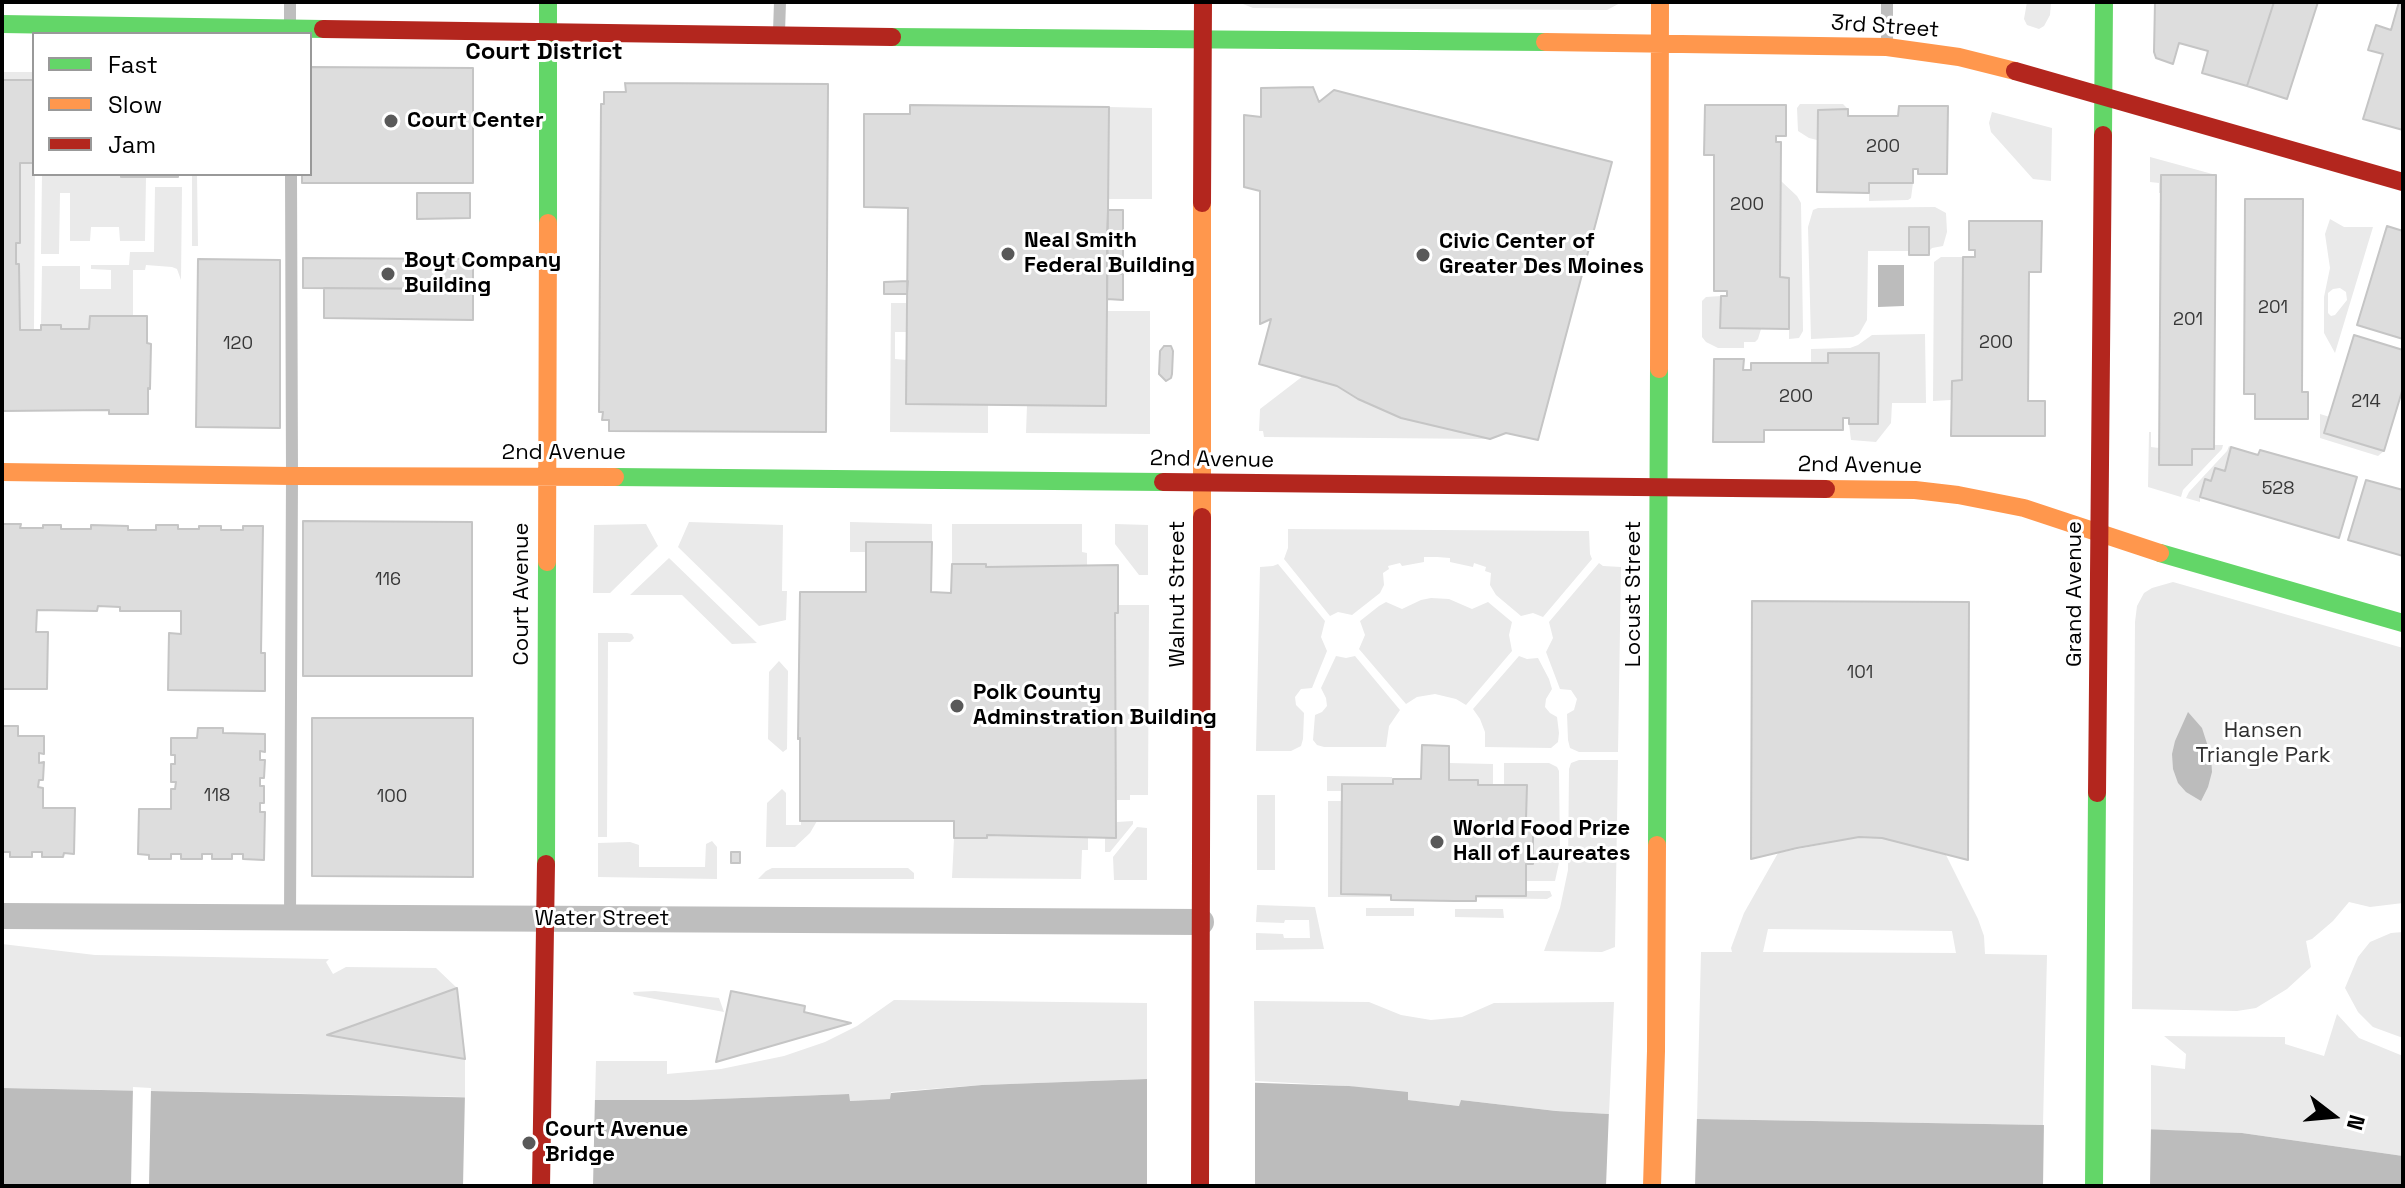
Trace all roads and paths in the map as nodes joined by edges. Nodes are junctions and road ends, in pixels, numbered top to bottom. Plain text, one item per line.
1 (290, 2) edge
2 (548, 2) edge
3 (780, 2) edge
4 (1203, 2) edge
5 (1660, 2) edge
6 (1887, 2) edge
7 (2104, 2) edge
8 (2, 24) edge
9 (290, 31) edge
10 (548, 31) junction
11 (779, 35) junction
12 (1203, 41) junction
13 (1660, 43) junction
14 (1887, 47) junction
15 (2102, 95) junction
16 (291, 176) edge
17 (2403, 182) edge
18 (2, 472) edge
19 (292, 476) junction
20 (547, 476) junction
21 (1203, 483) junction
22 (1659, 488) junction
23 (2099, 532) junction
24 (2403, 623) edge
25 (2, 916) edge
26 (290, 917) junction
27 (546, 919) junction
28 (1201, 922) junction
29 (541, 1186) edge
30 (1200, 1186) edge
31 (1652, 1186) edge
32 (2094, 1186) edge

1 - 9 lane
2 - 10 main road, Court Avenue
3 - 11 lane
4 - 12 main road, Walnut Street
5 - 13 main road, Locust Street
6 - 14 lane
7 - 15 main road, Grand Avenue
8 - 9 main road, 3rd Street
9 - 10 main road, 3rd Street
10 - 11 main road, 3rd Street
10 - 20 main road, Court Avenue
11 - 12 main road, 3rd Street
12 - 13 main road, 3rd Street
12 - 21 main road, Walnut Street
13 - 14 main road, 3rd Street
13 - 22 main road, Locust Street
14 - 15 main road, 3rd Street
15 - 17 main road, 3rd Street
15 - 23 main road, Grand Avenue
16 - 19 lane
18 - 19 main road, 2nd Avenue
19 - 20 main road, 2nd Avenue
19 - 26 lane
20 - 21 main road, 2nd Avenue
20 - 27 main road, Court Avenue
21 - 22 main road, 2nd Avenue
21 - 28 main road, Walnut Street
22 - 23 main road, 2nd Avenue
22 - 31 main road, Locust Street
23 - 24 main road, 2nd Avenue
23 - 32 main road, Grand Avenue
25 - 26 street, Water Street
26 - 27 street, Water Street
27 - 28 street, Water Street
27 - 29 main road, Court Avenue
28 - 30 main road, Walnut Street

